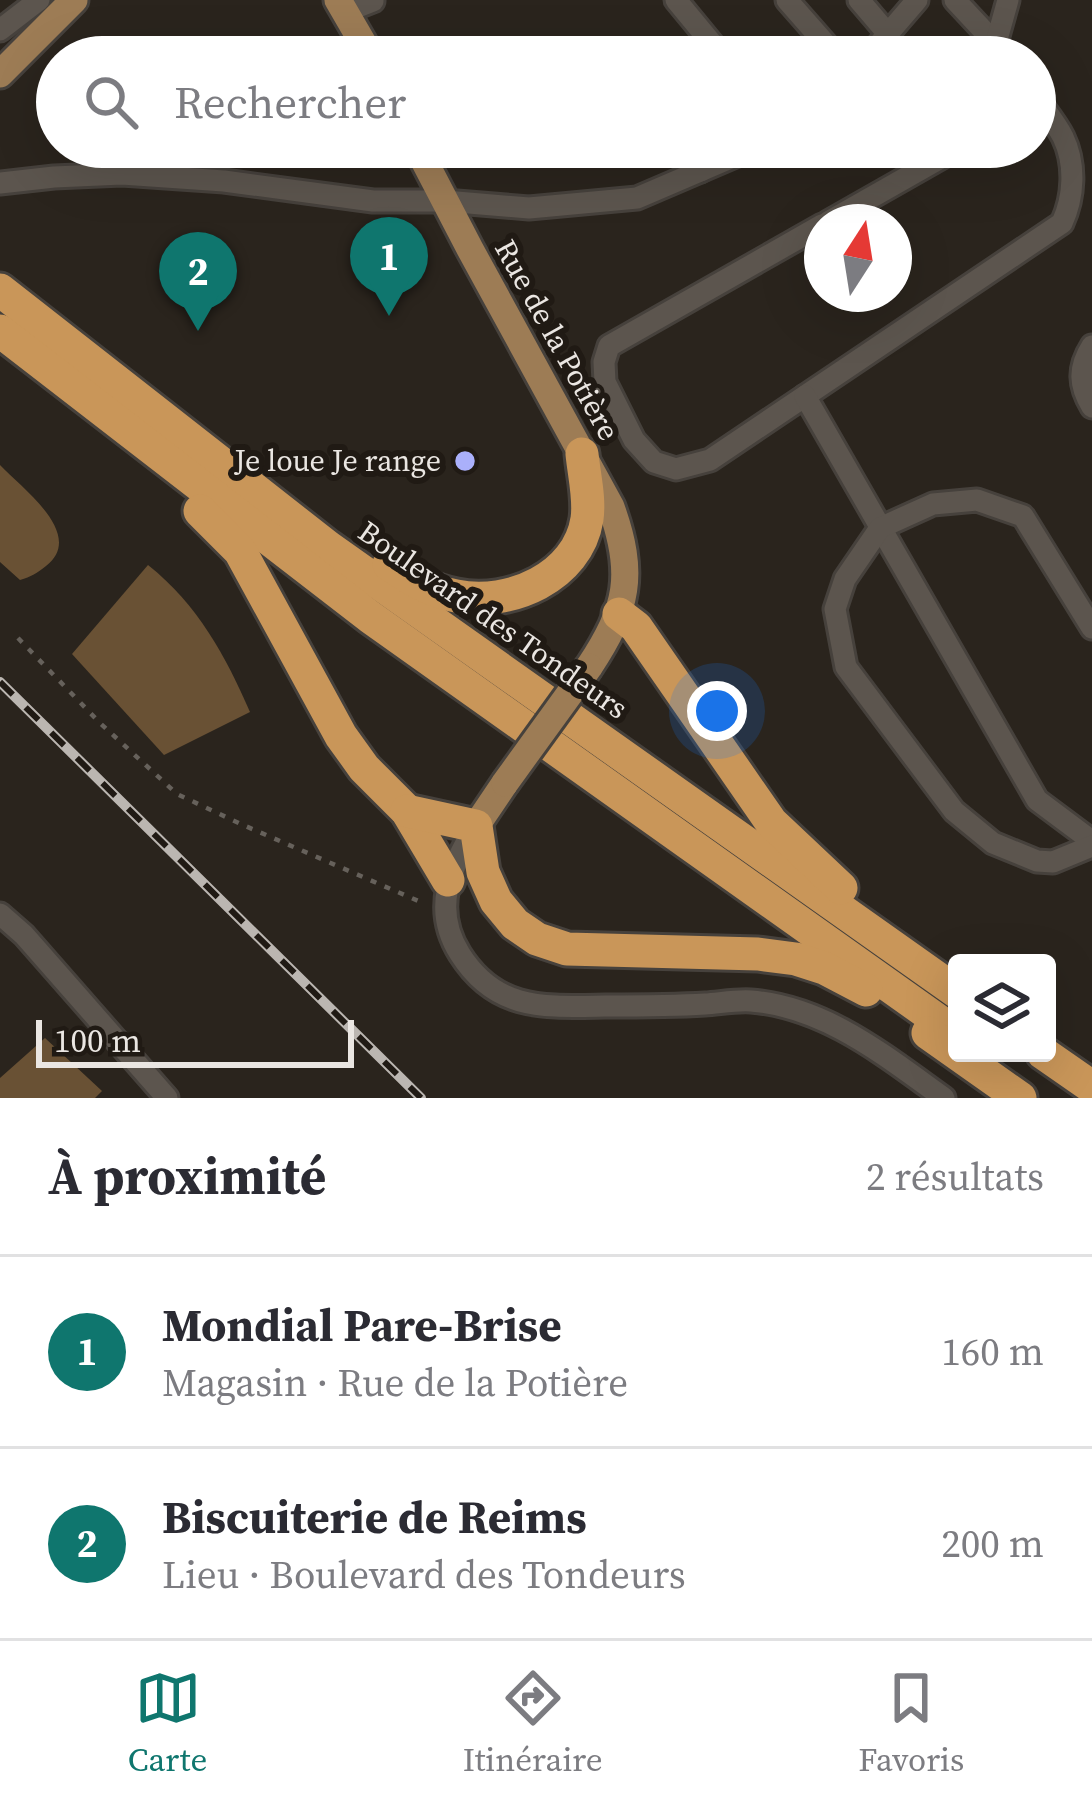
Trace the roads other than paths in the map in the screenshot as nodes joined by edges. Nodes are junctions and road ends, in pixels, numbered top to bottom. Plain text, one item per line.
1 (39, 0) edge
2 (74, 0) edge
3 (676, 0) edge
4 (787, 0) edge
5 (859, 0) edge
6 (917, 0) edge
7 (955, 0) edge
8 (1008, 0) edge
9 (373, 1) edge
10 (342, 6) edge
11 (0, 30) edge
12 (888, 34) joint
13 (38, 36) edge
14 (359, 36) edge
15 (706, 36) edge
16 (819, 36) edge
17 (989, 36) edge
18 (1004, 36) edge
19 (36, 38) edge
20 (0, 74) edge
21 (1056, 127) edge
22 (428, 168) edge
23 (698, 168) edge
24 (708, 168) edge
25 (923, 168) edge
26 (701, 171) junction
27 (0, 183) edge
28 (445, 201) junction
29 (860, 204) edge
30 (1067, 213) junction
31 (1092, 221) edge
32 (804, 236) edge
33 (0, 290) edge
34 (4, 335) edge
35 (1092, 346) edge
36 (135, 395) junction
37 (805, 396) junction
38 (1092, 407) edge
39 (582, 454) junction
40 (880, 528) junction
41 (619, 614) junction
42 (1092, 628) edge
43 (407, 811) junction
44 (476, 826) junction
45 (1092, 844) edge
46 (447, 897) junction
47 (0, 914) edge
48 (948, 969) edge
49 (948, 986) edge
50 (948, 1028) edge
51 (1056, 1061) edge
52 (997, 1062) edge
53 (1092, 1088) edge
54 (157, 1095) edge
55 (944, 1098) edge
56 (1020, 1098) edge
57 (1047, 1098) edge

1 - 11 street
2 - 13 main road
3 - 15 street
4 - 16 street
5 - 12 street
6 - 12 street
7 - 17 street
8 - 18 street
9 - 10 street
10 - 14 main road
19 - 20 main road
21 - 30 street
22 - 28 main road, Rue de la Potière
23 - 26 street
24 - 26 street
25 - 29 street
26 - 28 street
27 - 28 street
28 - 39 main road, Rue de la Potière
30 - 31 street
30 - 37 street
32 - 37 street
33 - 36 highway, Boulevard des Tondeurs
34 - 43 highway
34 - 50 highway
35 - 38 street
36 - 39 highway
36 - 49 highway, Boulevard des Tondeurs
37 - 40 street
39 - 41 main road, Rue de la Potière
40 - 42 street
40 - 45 street
40 - 45 street
41 - 44 main road, bridge
41 - 48 highway
43 - 44 highway
43 - 46 highway
44 - 46 street
44 - 56 highway
46 - 55 street
47 - 54 street
51 - 53 highway
52 - 57 highway

